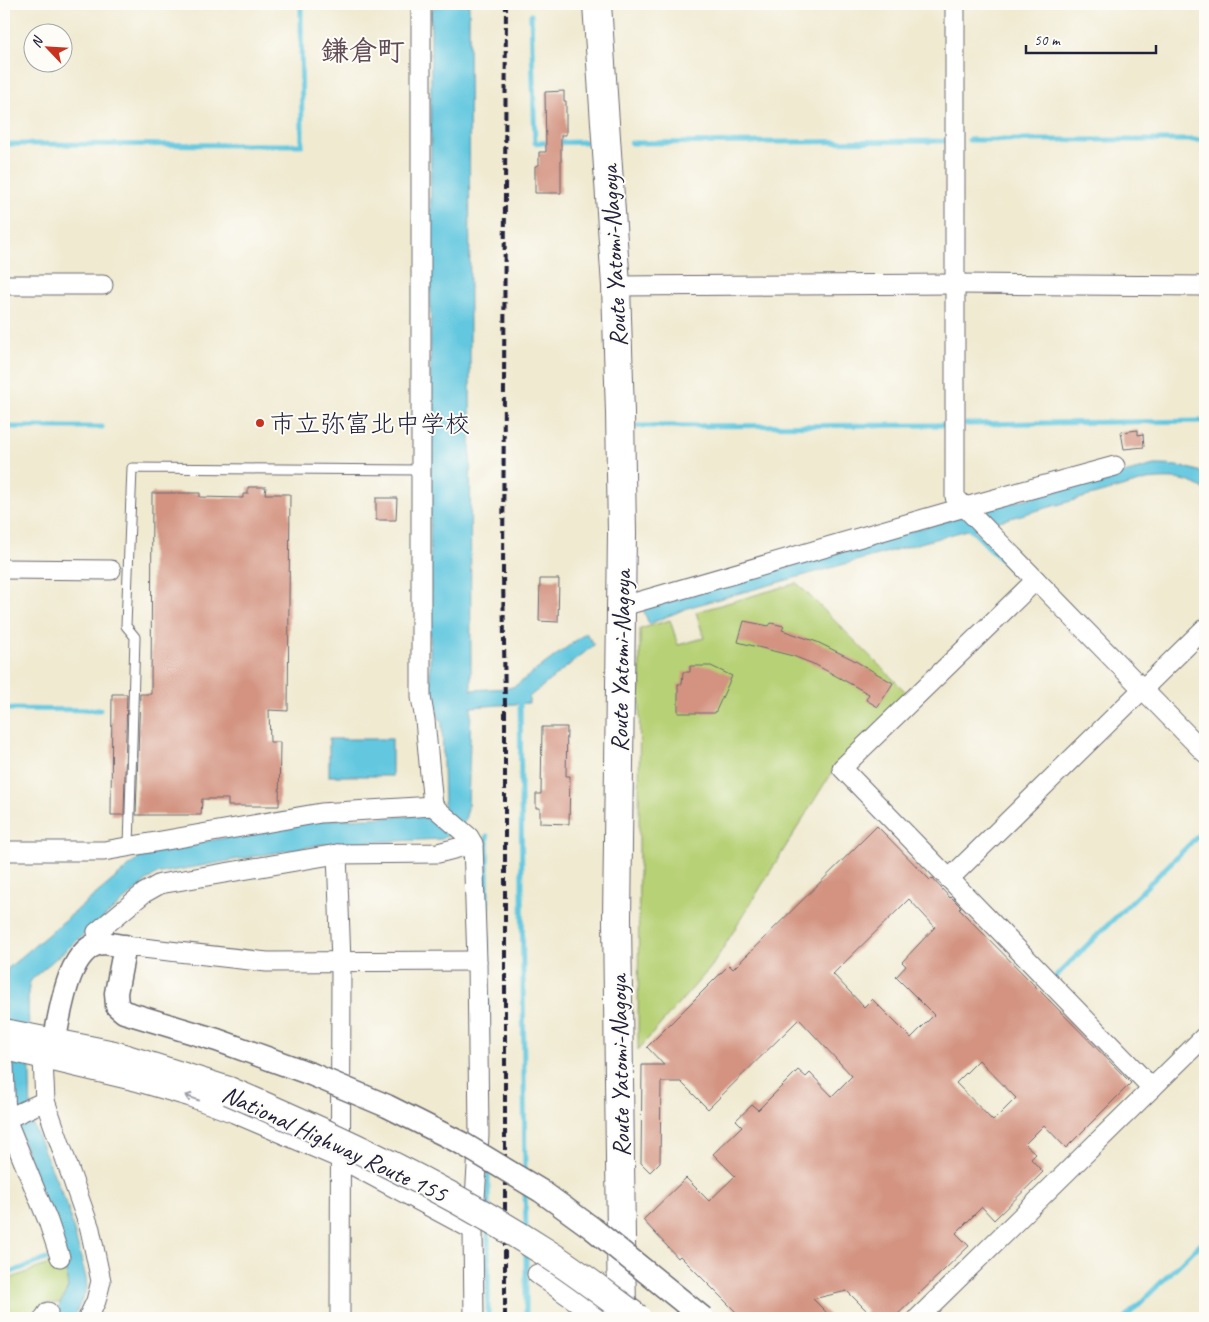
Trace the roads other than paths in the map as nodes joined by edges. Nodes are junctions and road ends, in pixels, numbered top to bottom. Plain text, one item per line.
1 (421, 4) edge
2 (597, 4) edge
3 (955, 4) edge
4 (955, 284) junction
5 (4, 285) edge
6 (103, 285) dead end
7 (616, 286) junction
8 (1205, 286) edge
9 (1115, 466) dead end
10 (421, 470) junction
11 (968, 510) junction
12 (4, 569) edge
13 (120, 570) junction
14 (1036, 580) junction
15 (620, 607) junction
16 (1205, 628) edge
17 (1143, 689) junction
18 (1205, 753) edge
19 (434, 807) junction
20 (469, 839) junction
21 (129, 847) junction
22 (4, 851) edge
23 (337, 854) junction
24 (949, 879) junction
25 (101, 943) junction
26 (125, 946) junction
27 (477, 960) junction
28 (341, 962) junction
29 (4, 1033) edge
30 (1205, 1036) edge
31 (45, 1047) junction
32 (4, 1050) edge
33 (4, 1064) edge
34 (1152, 1088) junction
35 (45, 1101) junction
36 (5, 1120) edge
37 (340, 1158) junction
38 (473, 1230) junction
39 (60, 1257) dead end
40 (537, 1274) dead end
41 (88, 1318) edge
42 (340, 1318) edge
43 (474, 1318) edge
44 (600, 1318) edge
45 (622, 1318) edge
46 (637, 1318) edge
47 (703, 1318) edge
48 (918, 1318) edge

1 - 10 street
2 - 7 main road, Route Yatomi-Nagoya
3 - 4 street
4 - 7 street
4 - 8 street
4 - 11 street
5 - 6 street
7 - 15 main road, Route Yatomi-Nagoya
9 - 11 street
10 - 13 lane
10 - 19 street
11 - 14 street
11 - 15 street
12 - 13 street
13 - 21 lane
14 - 17 street
14 - 24 street
15 - 45 main road, Route Yatomi-Nagoya
16 - 17 street
17 - 18 street
17 - 24 street
19 - 20 street
19 - 21 street
20 - 23 street
20 - 27 street
21 - 22 street
23 - 25 street
23 - 28 street
24 - 34 street
25 - 26 street
25 - 31 street
26 - 28 street
26 - 47 street, bridge
27 - 28 street
27 - 38 street
28 - 37 street
29 - 31 main road, National Highway Route 155
30 - 34 street
31 - 32 street
31 - 35 street
37 -> 31 street
31 - 46 main road, National Highway Route 155, bridge
33 - 36 street
34 - 48 street
35 - 36 street
35 - 41 street
36 - 39 street
37 - 38 street
37 - 42 street
38 - 43 street
40 - 44 street

